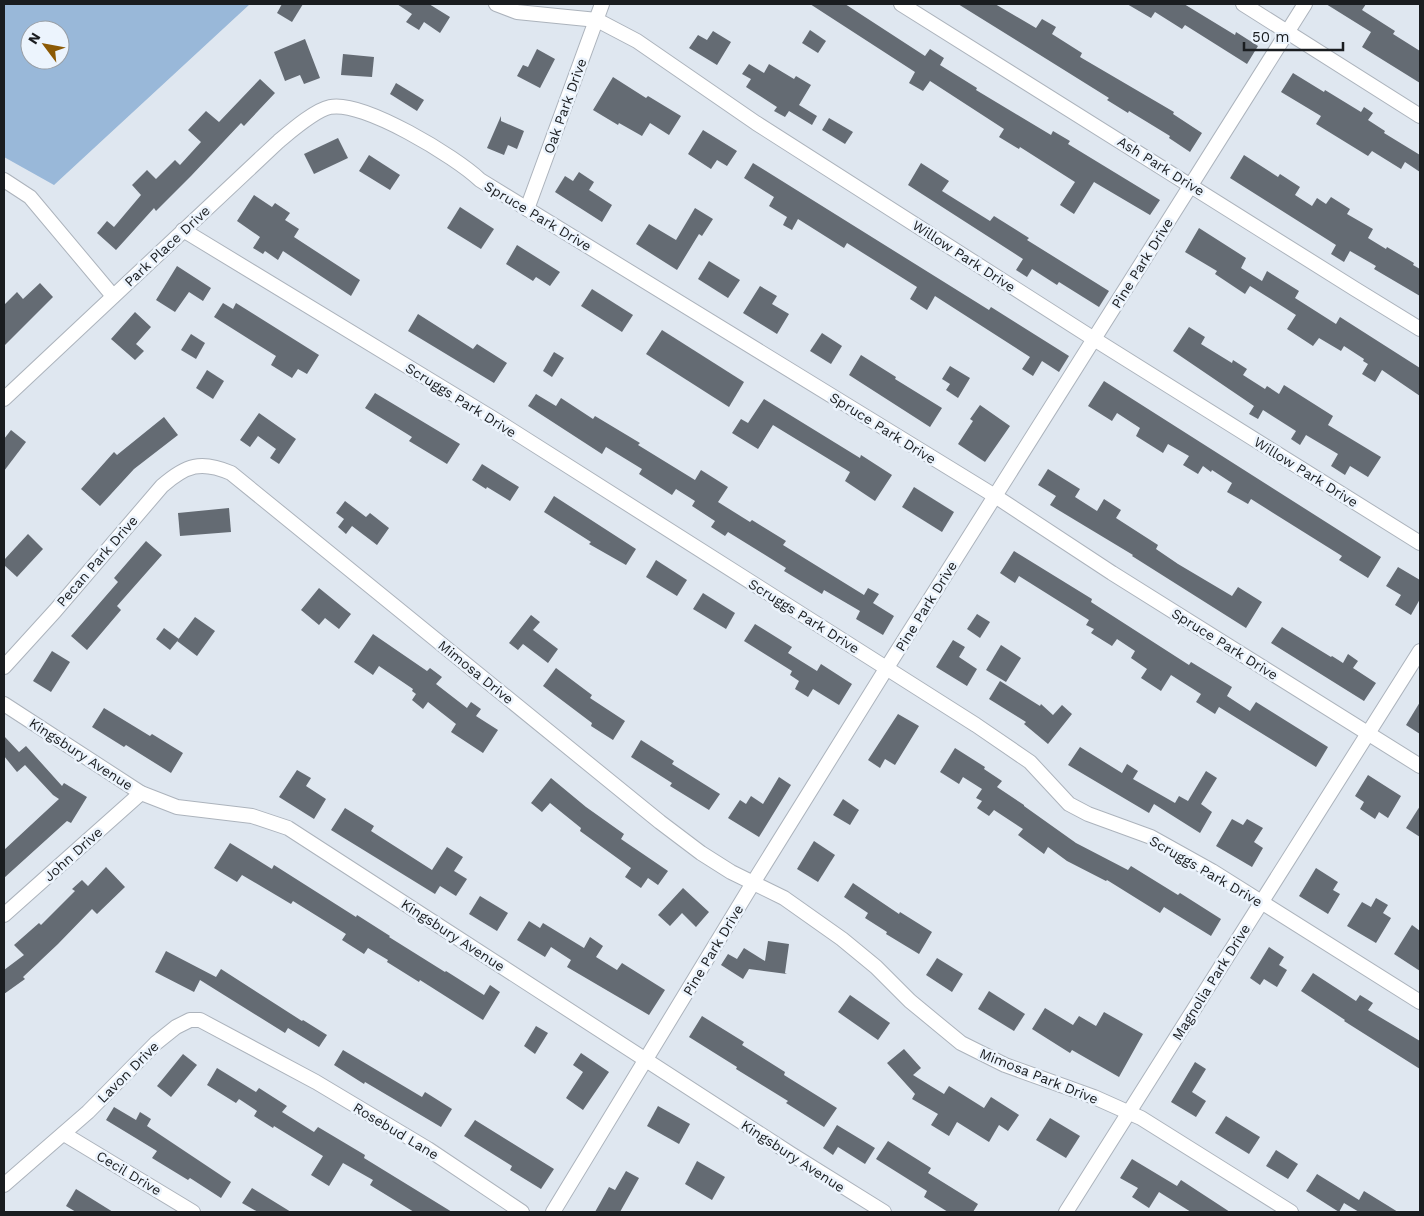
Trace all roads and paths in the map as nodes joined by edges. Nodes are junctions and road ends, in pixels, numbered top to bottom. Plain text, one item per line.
1 (496, 4) edge
2 (602, 4) edge
3 (901, 4) edge
4 (1243, 4) edge
5 (1306, 4) edge
6 (597, 20) junction
7 (1288, 32) junction
8 (338, 106) joint
9 (1420, 116) edge
10 (4, 180) edge
11 (1191, 185) junction
12 (527, 209) junction
13 (183, 230) junction
14 (113, 296) junction
15 (1420, 328) edge
16 (1094, 338) junction
17 (4, 399) edge
18 (198, 466) joint
19 (994, 496) junction
20 (1420, 543) edge
21 (1420, 651) edge
22 (4, 667) edge
23 (886, 668) junction
24 (4, 704) edge
25 (1368, 734) junction
26 (1420, 766) edge
27 (142, 793) junction
28 (753, 883) junction
29 (1261, 903) junction
30 (4, 916) edge
31 (1420, 1002) edge
32 (267, 1055) joint
33 (646, 1061) junction
34 (1128, 1113) junction
35 (64, 1134) junction
36 (4, 1185) edge
37 (194, 1212) edge
38 (522, 1212) edge
39 (554, 1212) edge
40 (884, 1212) edge
41 (1066, 1212) edge
42 (1291, 1212) edge

1 - 6 street, Willow Park Drive
2 - 6 street, Oak Park Drive
3 - 11 street, Ash Park Drive
4 - 7 street
5 - 7 street, Pine Park Drive
6 - 12 street, Oak Park Drive
6 - 16 street, Willow Park Drive
7 - 9 street
7 - 11 street, Pine Park Drive
8 - 12 street, Spruce Park Drive
8 - 13 street, Park Place Drive
10 - 14 street
11 - 15 street, Ash Park Drive
11 - 16 street, Pine Park Drive
12 - 19 street, Spruce Park Drive
13 - 14 street, Park Place Drive
13 - 23 street, Scruggs Park Drive
14 - 17 street, Park Place Drive
16 - 19 street, Pine Park Drive
16 - 20 street, Willow Park Drive
18 - 22 street, Pecan Park Drive
18 - 28 street, Mimosa Drive
19 - 23 street, Pine Park Drive
19 - 25 street, Spruce Park Drive
21 - 25 street, Magnolia Park Drive
23 - 28 street, Pine Park Drive
23 - 29 street, Scruggs Park Drive
24 - 27 street, Kingsbury Avenue
25 - 26 street, Spruce Park Drive
25 - 29 street, Magnolia Park Drive
27 - 30 street, John Drive
27 - 33 street, Kingsbury Avenue
28 - 33 street, Pine Park Drive
28 - 34 street, Mimosa Park Drive
29 - 31 street, Scruggs Park Drive
29 - 34 street, Magnolia Park Drive
32 - 35 street, Lavon Drive
32 - 38 street, Rosebud Lane
33 - 39 street, Pine Park Drive
33 - 40 street, Kingsbury Avenue
34 - 41 street, Magnolia Park Drive
34 - 42 street, Mimosa Park Drive
35 - 36 street, Lavon Drive
35 - 37 street, Cecil Drive

